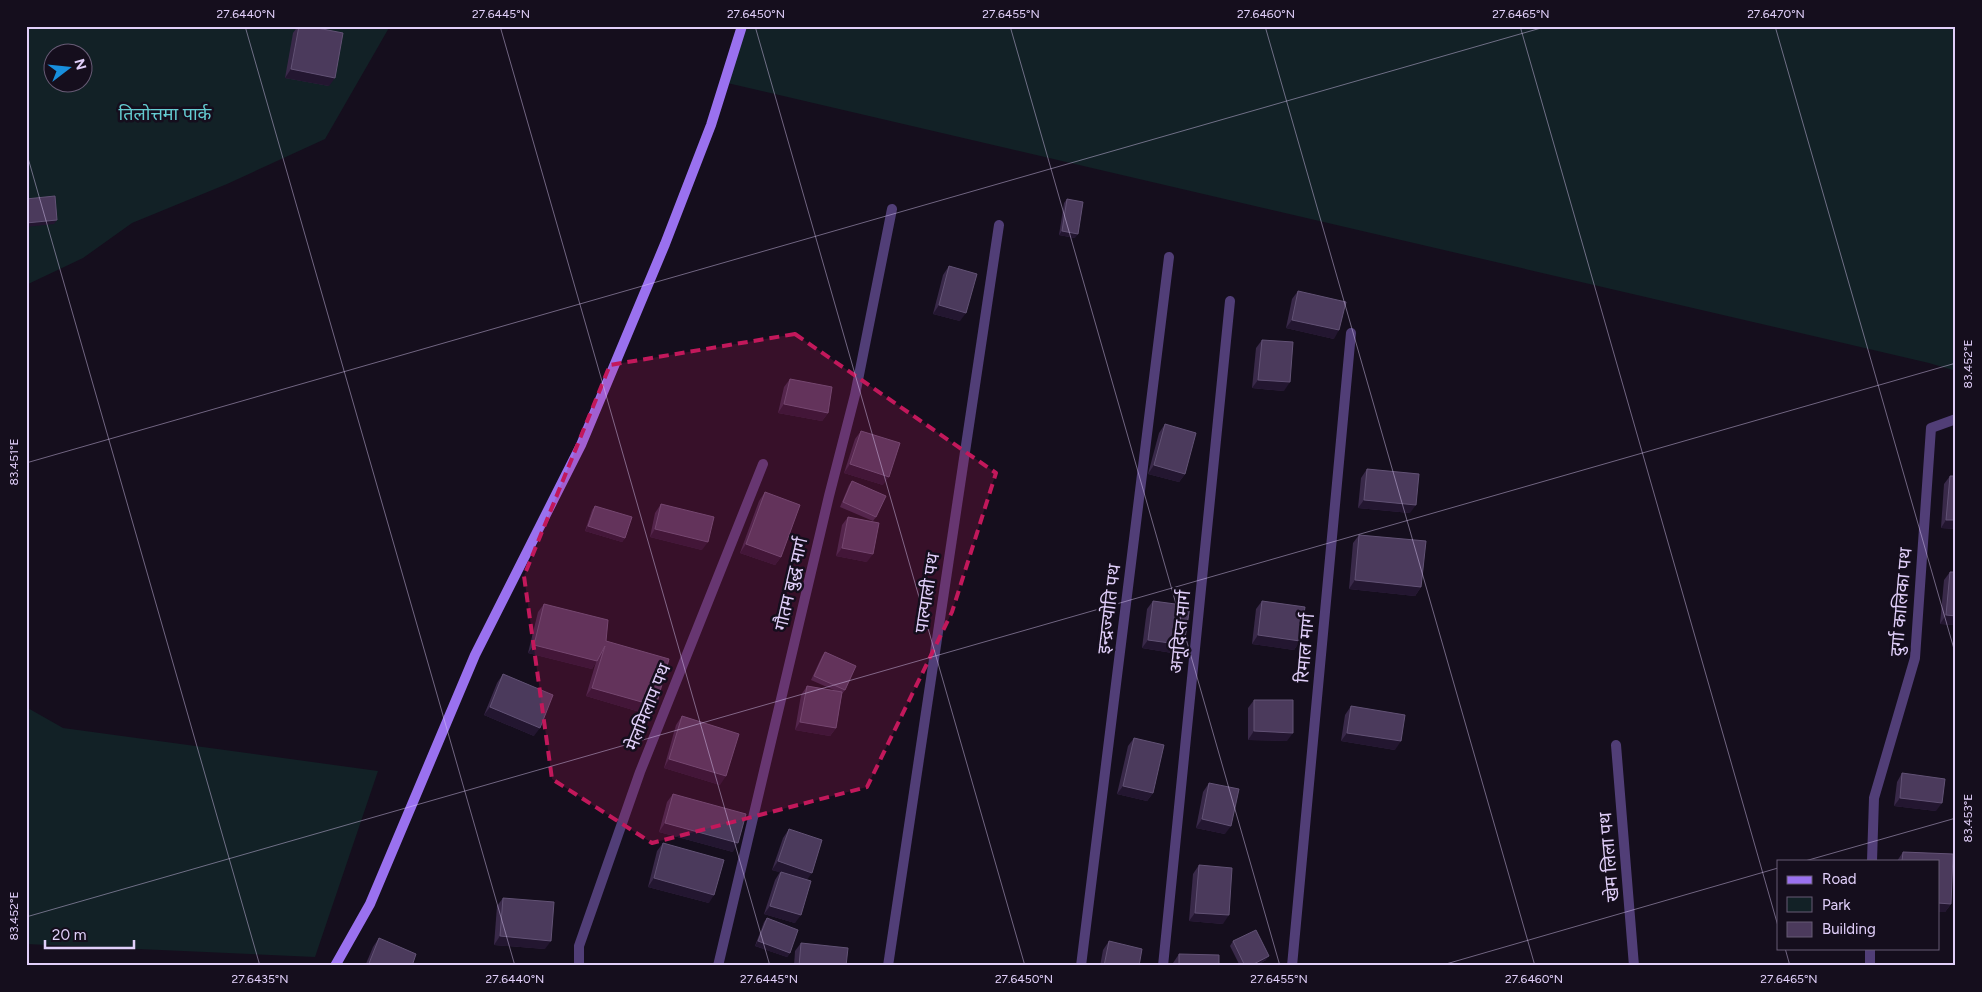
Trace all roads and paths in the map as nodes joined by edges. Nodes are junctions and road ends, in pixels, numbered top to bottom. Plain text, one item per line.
1 (742, 26) edge
2 (892, 209) dead end
3 (999, 226) dead end
4 (1169, 257) dead end
5 (1230, 301) dead end
6 (1351, 333) dead end
7 (1956, 419) edge
8 (763, 464) dead end
9 (1616, 745) dead end
10 (1872, 860) edge
11 (1870, 950) edge
12 (336, 966) edge
13 (579, 966) edge
14 (718, 966) edge
15 (888, 966) edge
16 (1081, 966) edge
17 (1163, 966) edge
18 (1292, 966) edge
19 (1634, 966) edge
20 (1870, 966) edge

1 - 12 street
2 - 14 street, गौतम बुद्ध मार्ग
3 - 15 street, पाल्पाली पथ
4 - 16 street, इन्द्रज्योति पथ
5 - 17 street, अनूदिप्त मार्ग
6 - 18 street, रिमाल मार्ग
7 - 10 street, दुर्गा कालिका पथ
8 - 13 street, मेलमिलाप पथ
9 - 19 street, खेम लिला पथ
11 - 20 street

